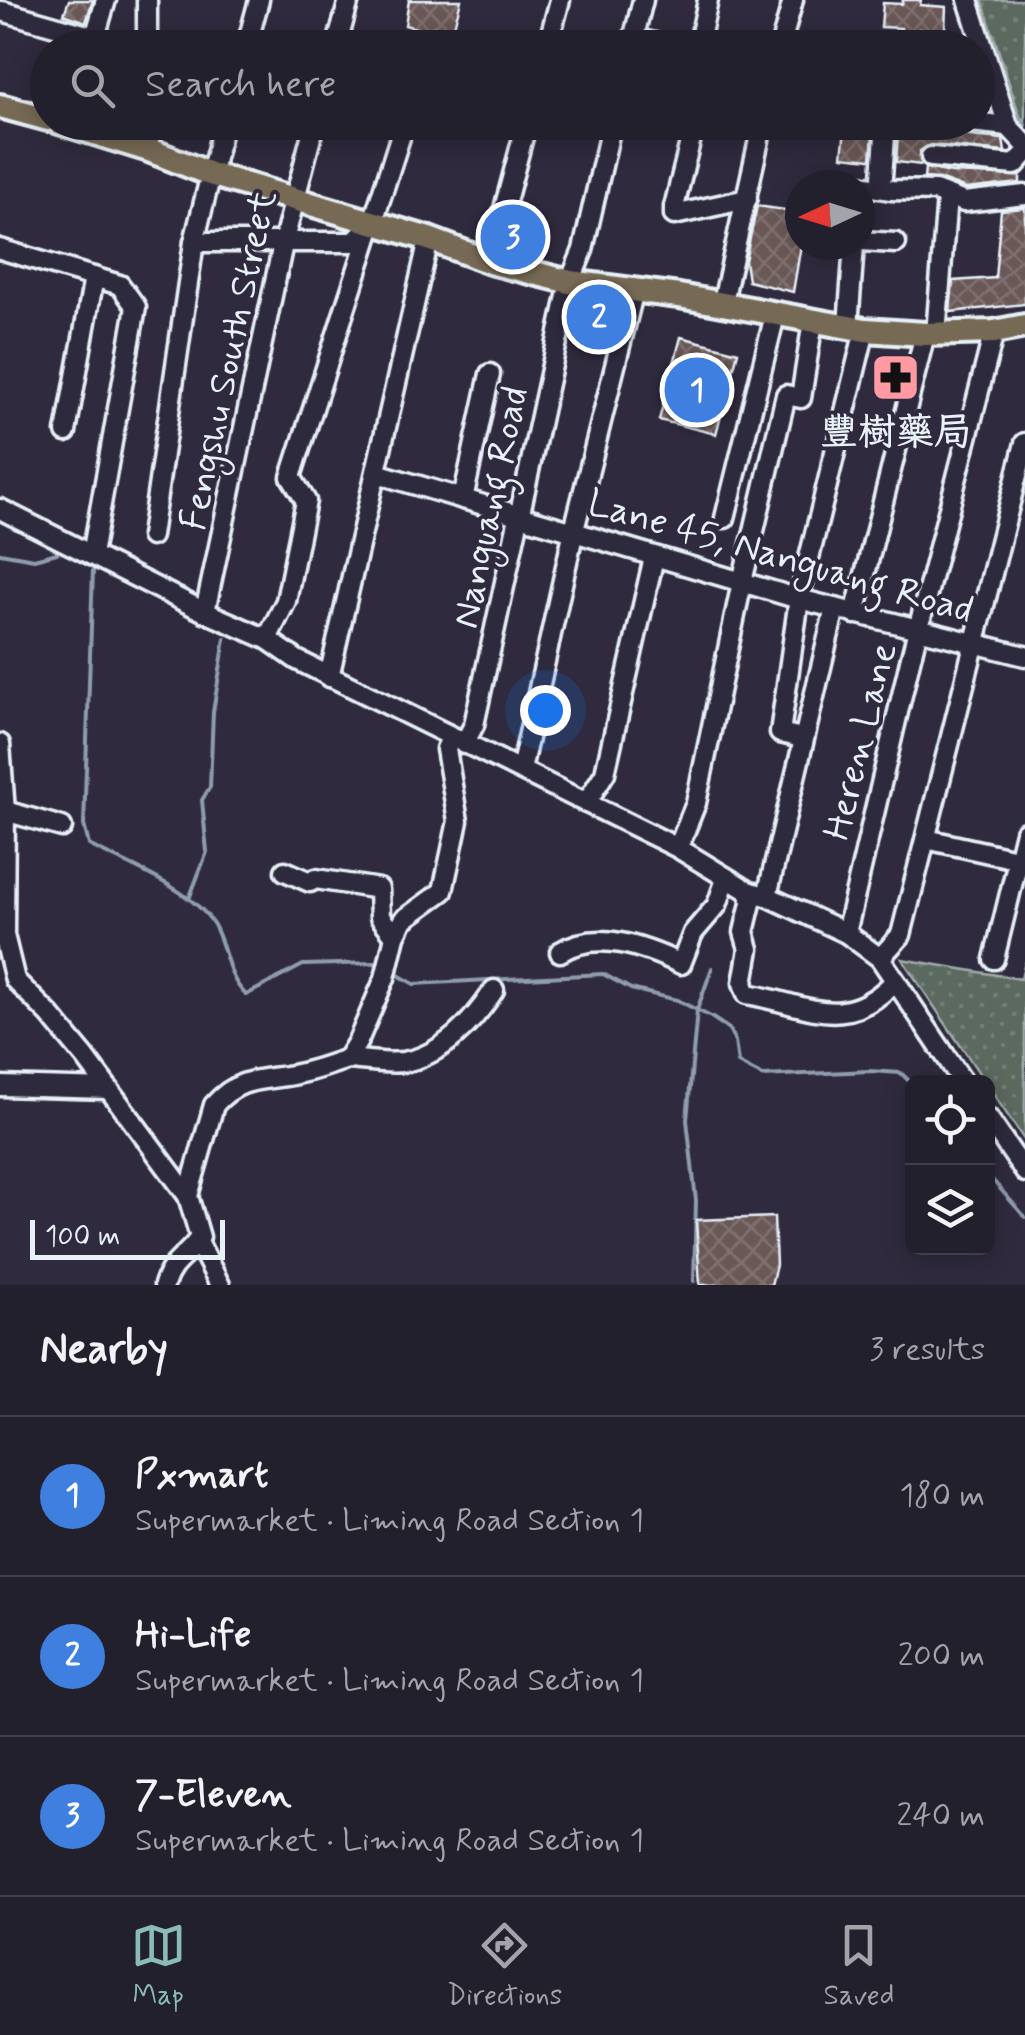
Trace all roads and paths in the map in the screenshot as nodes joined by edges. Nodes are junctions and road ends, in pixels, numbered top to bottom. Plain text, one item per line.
1 (106, 0) edge
2 (147, 0) edge
3 (259, 0) edge
4 (349, 0) edge
5 (560, 0) edge
6 (643, 0) edge
7 (708, 0) edge
8 (792, 0) edge
9 (968, 0) edge
10 (2, 11) edge
11 (58, 30) edge
12 (97, 30) edge
13 (147, 30) edge
14 (251, 30) edge
15 (341, 30) edge
16 (552, 30) edge
17 (635, 30) edge
18 (702, 30) edge
19 (784, 30) edge
20 (978, 30) edge
21 (995, 85) edge
22 (0, 106) edge
23 (30, 114) edge
24 (995, 125) edge
25 (1008, 126) junction
26 (117, 140) edge
27 (148, 140) edge
28 (219, 140) edge
29 (310, 140) edge
30 (399, 140) edge
31 (522, 140) edge
32 (608, 140) edge
33 (691, 140) edge
34 (759, 140) edge
35 (885, 140) edge
36 (1025, 144) edge
37 (148, 150) junction
38 (1025, 154) edge
39 (931, 157) dead end
40 (210, 174) junction
41 (882, 176) dead end
42 (875, 186) edge
43 (1025, 194) edge
44 (947, 196) junction
45 (294, 198) junction
46 (747, 198) junction
47 (372, 224) junction
48 (429, 240) junction
49 (194, 242) junction
50 (875, 243) edge
51 (896, 243) dead end
52 (283, 244) junction
53 (0, 249) edge
54 (857, 260) edge
55 (490, 262) junction
56 (94, 277) junction
57 (570, 282) junction
58 (634, 290) junction
59 (722, 306) junction
60 (775, 315) junction
61 (814, 320) junction
62 (1025, 326) edge
63 (856, 328) junction
64 (994, 332) junction
65 (930, 334) junction
66 (490, 374) dead end
67 (66, 432) dead end
68 (1024, 449) edge
69 (376, 473) junction
70 (463, 499) junction
71 (0, 509) edge
72 (520, 516) junction
73 (725, 518) dead end
74 (574, 530) junction
75 (151, 536) dead end
76 (92, 556) junction
77 (654, 557) junction
78 (742, 582) junction
79 (799, 599) junction
80 (835, 608) junction
81 (205, 612) junction
82 (855, 614) junction
83 (920, 630) junction
84 (267, 639) junction
85 (973, 644) junction
86 (1025, 656) edge
87 (330, 677) junction
88 (802, 738) junction
89 (457, 741) junction
90 (0, 744) edge
91 (522, 770) junction
92 (2, 790) edge
93 (586, 803) junction
94 (6, 811) junction
95 (62, 827) dead end
96 (1025, 832) edge
97 (926, 839) junction
98 (678, 848) junction
99 (1022, 861) edge
100 (285, 871) dead end
101 (726, 879) junction
102 (758, 894) junction
103 (846, 933) junction
104 (396, 936) junction
105 (560, 952) dead end
106 (880, 958) junction
107 (994, 960) dead end
108 (894, 982) junction
109 (494, 990) dead end
110 (347, 1059) junction
111 (958, 1075) edge
112 (0, 1086) edge
113 (109, 1089) junction
114 (995, 1128) edge
115 (1025, 1172) edge
116 (188, 1196) junction
117 (198, 1242) junction
118 (164, 1285) edge
119 (220, 1285) edge

1 - 12 street
2 - 13 street
3 - 14 street
4 - 15 street
5 - 16 street
6 - 17 street
7 - 18 street
8 - 19 street
9 - 20 street
10 - 11 street
21 - 25 street
22 - 23 main road
24 - 25 street
25 - 36 street
26 - 37 main road
27 - 37 street
28 - 40 street
29 - 45 street, Fengshu South Street
30 - 47 street
31 - 55 street
32 - 57 street, Nanguang Road
33 - 46 street
34 - 46 street
35 - 41 street
37 - 40 main road
38 - 39 street
40 - 45 main road
40 - 49 street
42 - 44 street
43 - 44 street
44 - 65 street
45 - 47 main road
45 - 52 street, Fengshu South Street
46 - 59 street
47 - 48 main road
47 - 52 street
47 - 84 street
48 - 55 main road
48 - 69 street
49 - 52 street
49 - 75 street
50 - 51 street
52 - 81 street, Fengshu South Street
53 - 56 street
54 - 63 street
55 - 57 main road
56 - 67 street
56 - 76 street
57 - 58 main road
57 - 72 street, Nanguang Road
58 - 59 main road
58 - 74 street
59 - 60 main road
60 - 61 main road
60 - 73 street
61 - 63 main road
61 - 78 street
62 - 64 main road
63 - 65 main road
63 - 79 street
64 - 65 main road
64 - 83 street, Heren Lane
65 - 82 street
66 - 70 street
68 - 85 street
69 - 70 street, Lane 45, Nanguang Road
69 - 87 street
70 - 72 street, Lane 45, Nanguang Road
71 - 76 street
72 - 74 street, Lane 45, Nanguang Road
72 - 89 street, Nanguang Road
74 - 77 street, Lane 45, Nanguang Road
74 - 91 street
76 - 81 street
77 - 78 street, Lane 45, Nanguang Road
77 - 93 street
78 - 79 street, Lane 45, Nanguang Road
78 - 98 street
79 - 80 street, Lane 45, Nanguang Road
79 - 88 street
80 - 82 street, Lane 45, Nanguang Road
80 - 88 street
81 - 84 street
82 - 83 street, Lane 45, Nanguang Road
83 - 85 street, Lane 45, Nanguang Road
83 - 103 street, Heren Lane
84 - 87 street
85 - 86 street, Lane 45, Nanguang Road
85 - 97 street
87 - 89 street
88 - 102 street
89 - 91 street
89 - 104 street
90 - 92 street
91 - 93 street
92 - 94 street
93 - 98 street
94 - 95 street
94 - 113 street
96 - 99 street
97 - 99 street
97 - 106 street
98 - 101 street
99 - 107 street
100 - 104 street
101 - 102 street
101 - 105 street
102 - 103 street
102 - 108 street
103 - 106 street
104 - 110 street
106 - 108 street
108 - 111 street
109 - 110 street
110 - 116 street
112 - 113 street
113 - 116 street
114 - 115 street
116 - 117 street
117 - 118 street
117 - 119 street

